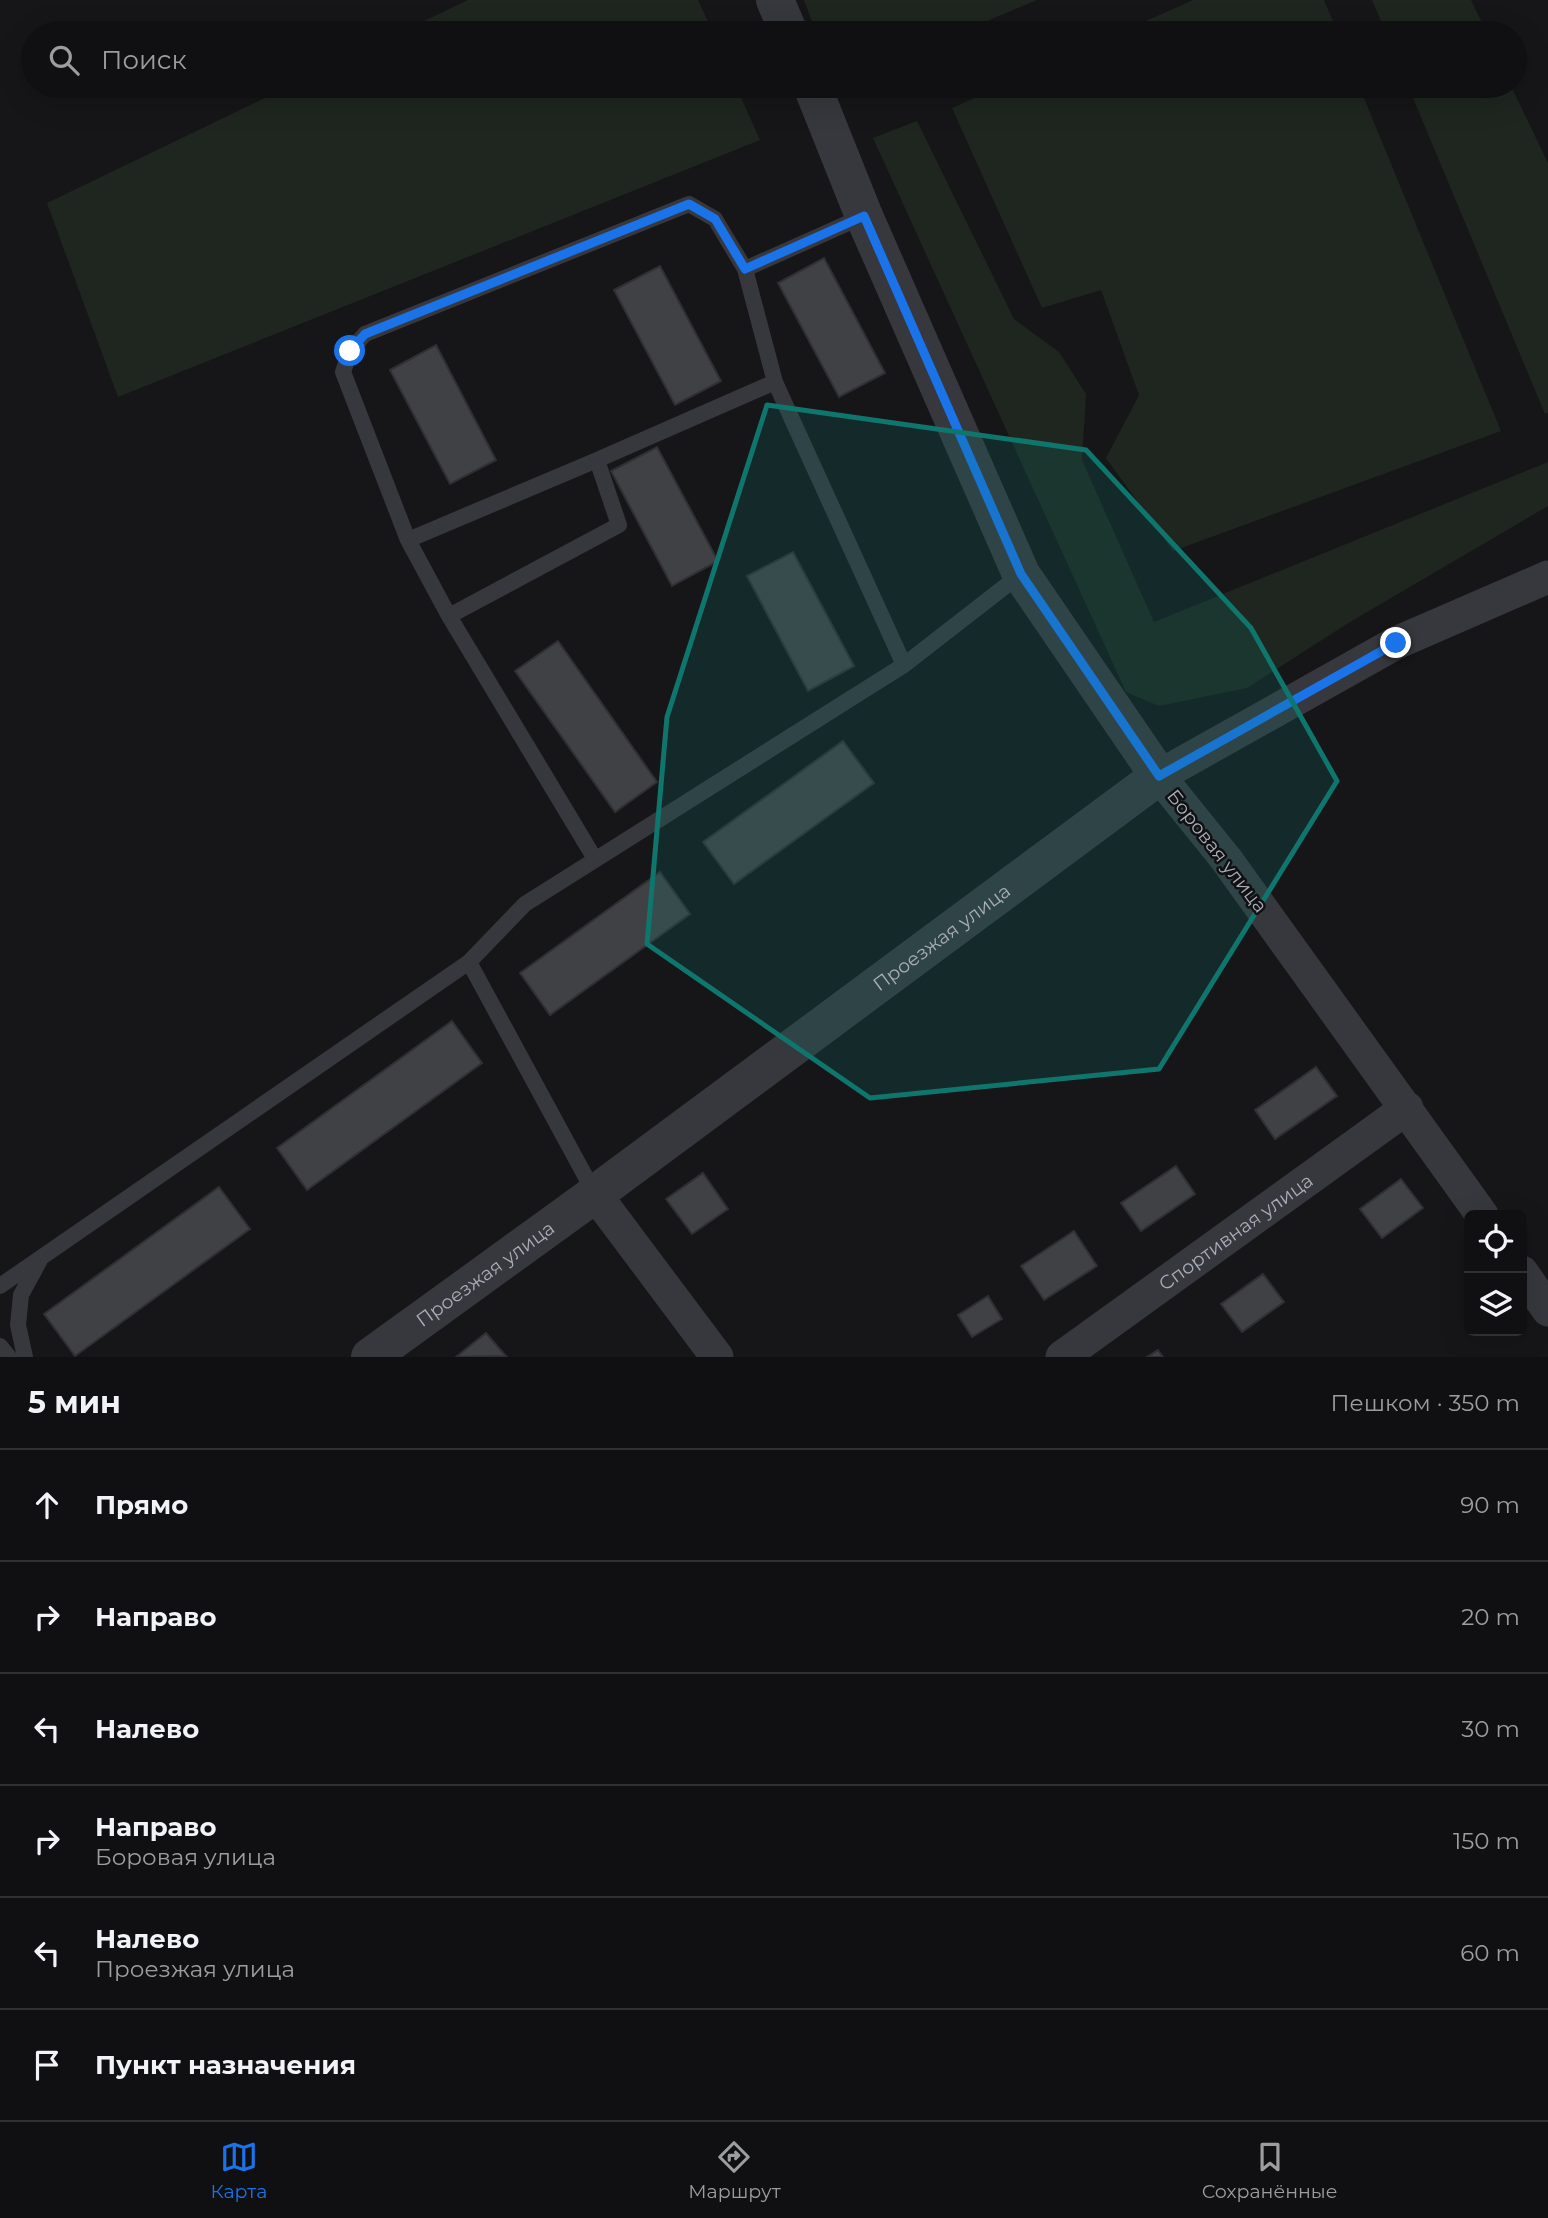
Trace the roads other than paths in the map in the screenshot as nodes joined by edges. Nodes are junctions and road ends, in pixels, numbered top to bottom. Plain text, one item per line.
1 (775, 0) edge
2 (784, 21) edge
3 (817, 98) edge
4 (864, 216) junction
5 (745, 269) junction
6 (775, 382) junction
7 (597, 460) junction
8 (408, 540) junction
9 (1021, 574) junction
10 (1548, 577) edge
11 (449, 616) junction
12 (904, 665) junction
13 (1159, 776) junction
14 (595, 859) junction
15 (469, 962) junction
16 (1407, 1108) junction
17 (595, 1194) junction
18 (1478, 1210) edge
19 (42, 1257) junction
20 (1523, 1273) edge
21 (0, 1286) edge
22 (1548, 1310) edge
23 (0, 1346) edge
24 (9, 1357) edge
25 (24, 1357) edge
26 (370, 1357) edge
27 (716, 1357) edge
28 (1062, 1357) edge

1 - 2 street
3 - 4 street, Боровая улица
4 - 5 lane
4 - 9 street, Боровая улица
5 - 6 lane
5 - 8 lane
6 - 7 lane
6 - 12 lane
7 - 8 lane
7 - 11 lane
8 - 11 lane
9 - 12 lane
9 - 13 street, Боровая улица
10 - 13 street, Проезжая улица
11 - 14 lane
12 - 14 lane
13 - 16 street, Боровая улица
13 - 17 street, Проезжая улица
14 - 15 lane
15 - 17 lane
15 - 19 lane
16 - 18 street, Боровая улица
16 - 28 street, Спортивная улица
17 - 26 street, Проезжая улица
17 - 27 street
19 - 21 lane
19 - 25 lane
20 - 22 street
23 - 24 lane

